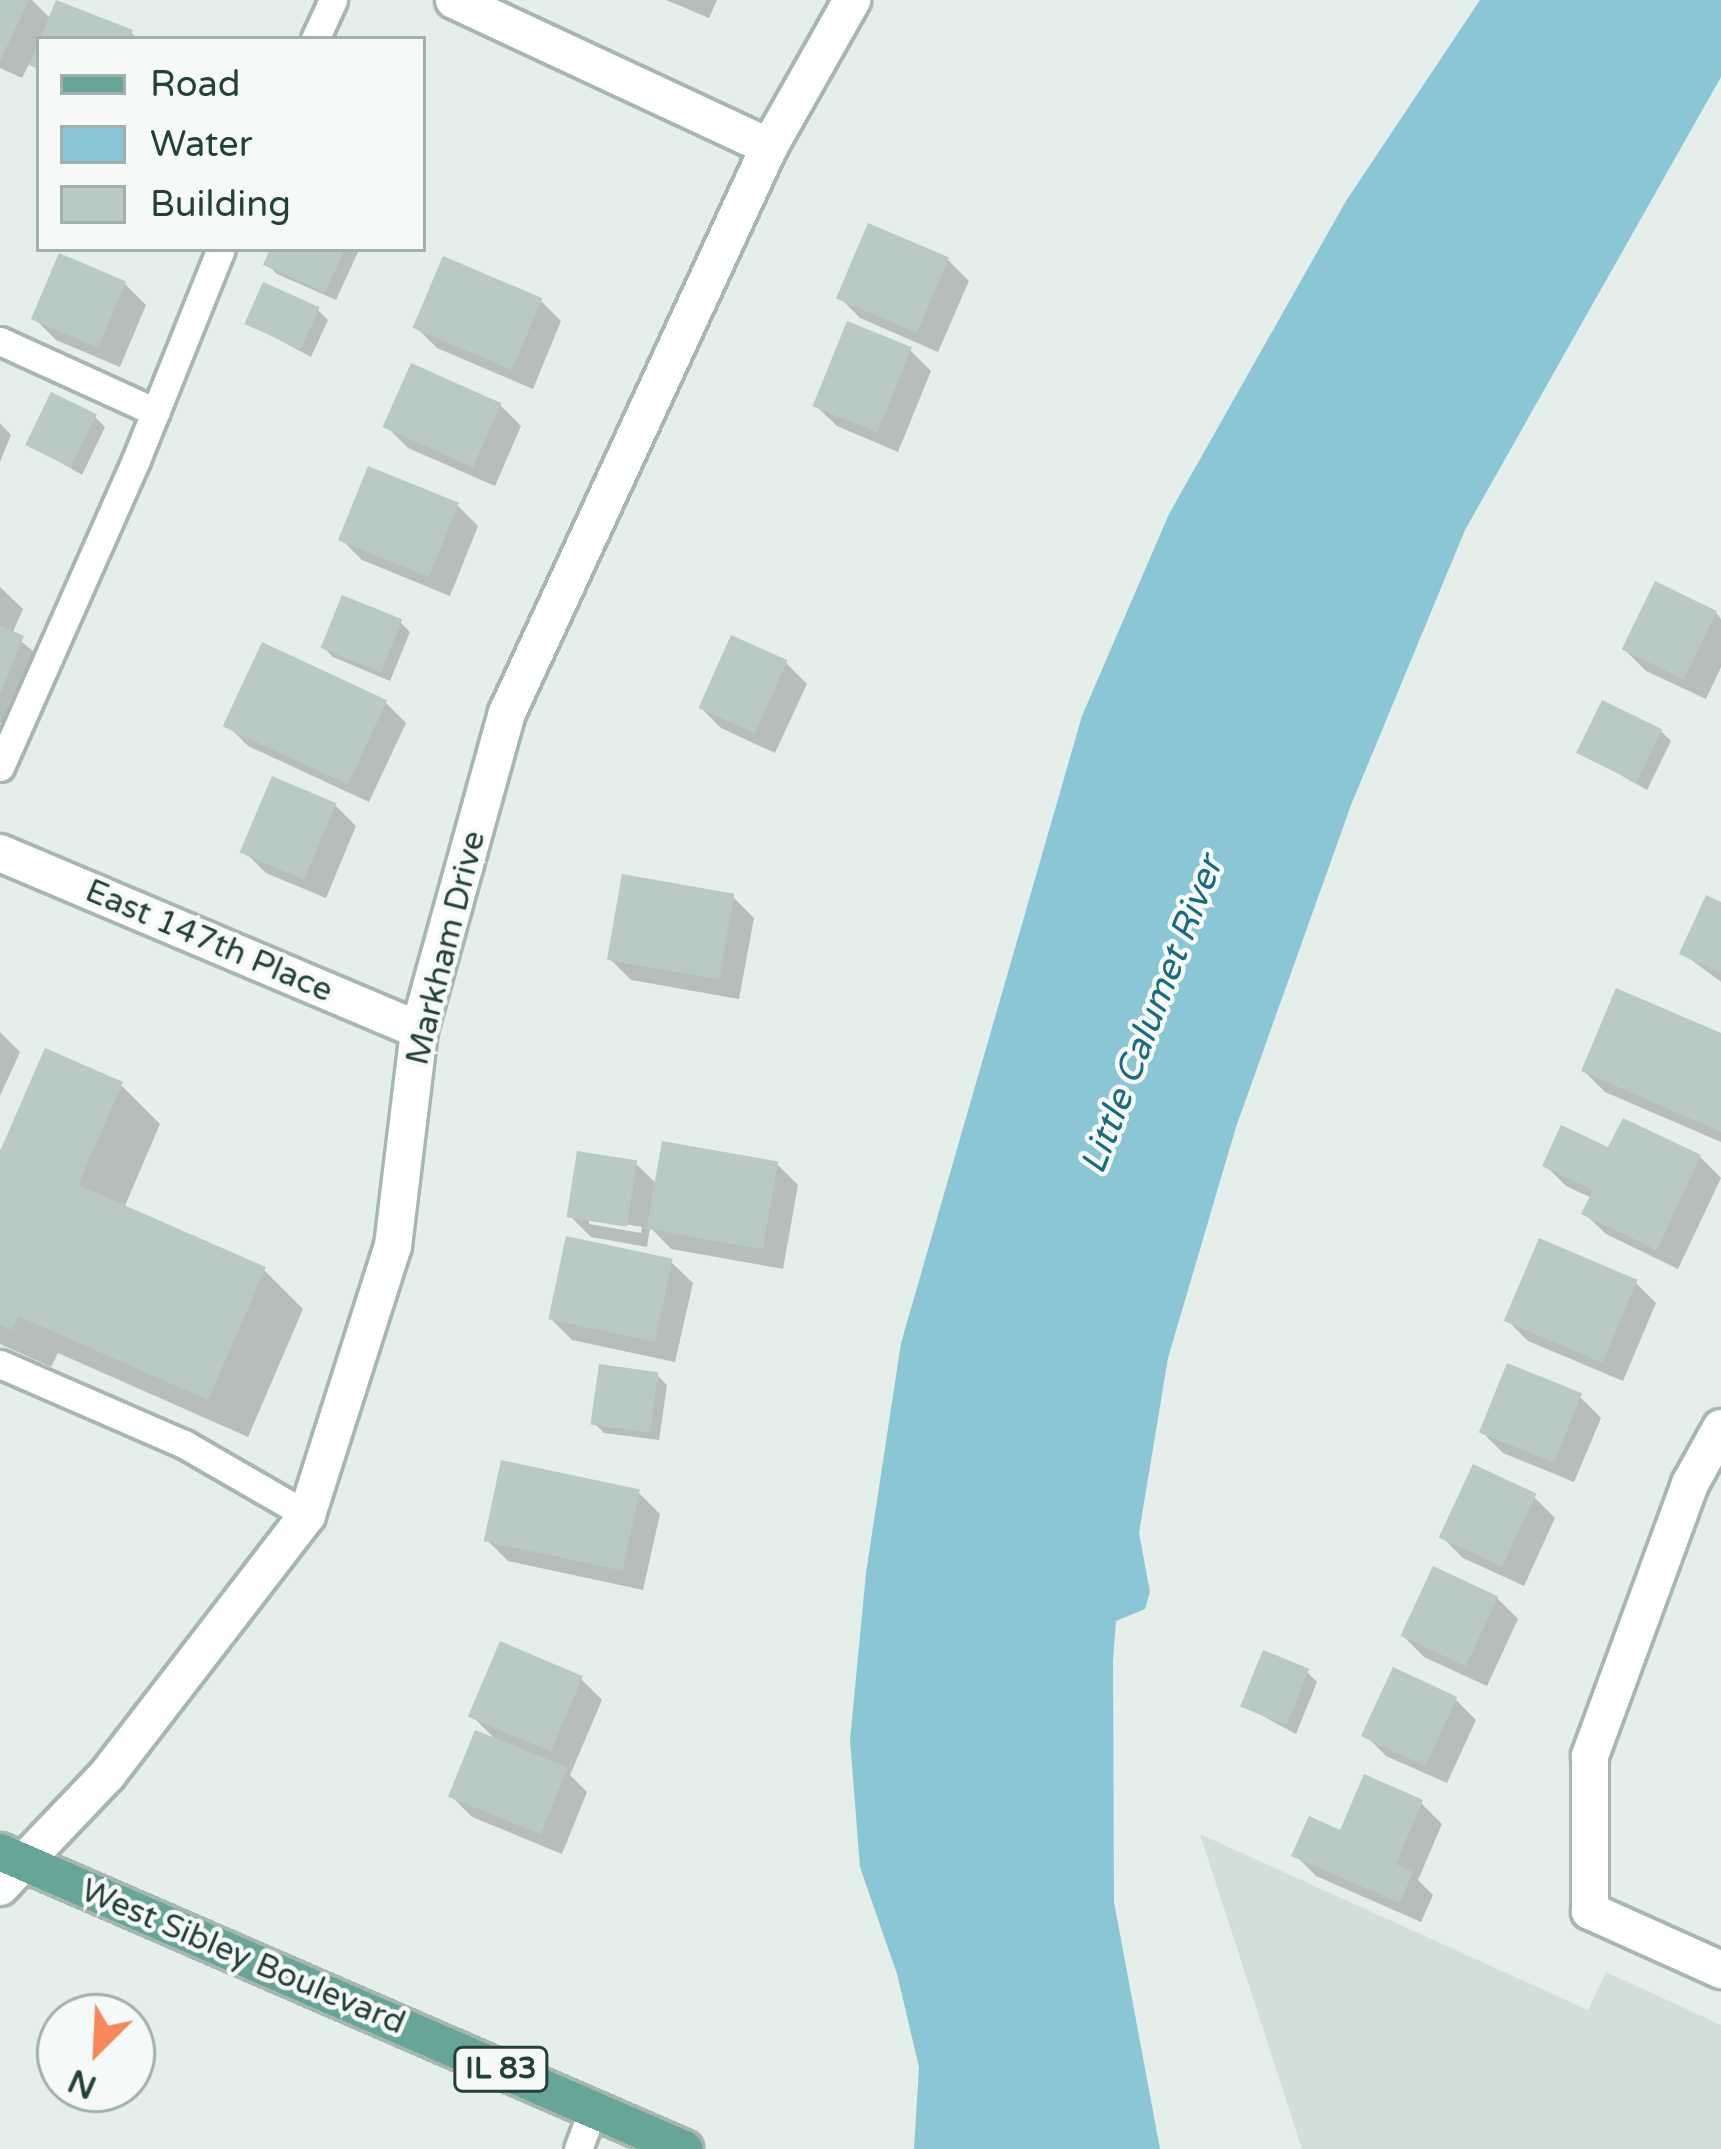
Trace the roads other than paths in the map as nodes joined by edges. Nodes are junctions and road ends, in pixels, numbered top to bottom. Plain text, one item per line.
1 (333, 0) edge
2 (454, 0) edge
3 (852, 0) edge
4 (316, 36) edge
5 (769, 147) junction
6 (220, 252) edge
7 (0, 340) edge
8 (155, 412) junction
9 (0, 767) edge
10 (0, 853) edge
11 (419, 1030) junction
12 (1, 1366) edge
13 (1721, 1429) edge
14 (307, 1515) junction
15 (8, 1867) edge
16 (1721, 1970) edge
17 (593, 2109) junction
18 (578, 2149) edge
19 (684, 2149) edge

1 - 4 lane
2 - 5 street
3 - 5 street, Markham Drive
5 - 11 street, Markham Drive
6 - 8 lane
7 - 8 lane
8 - 9 lane
10 - 11 street, East 147th Place
11 - 14 street, Markham Drive
12 - 14 lane
13 - 16 street
14 - 15 street, Markham Drive
15 - 17 main road, West Sibley Boulevard / IL 83
17 - 18 lane
17 - 19 main road, West Sibley Boulevard / IL 83

